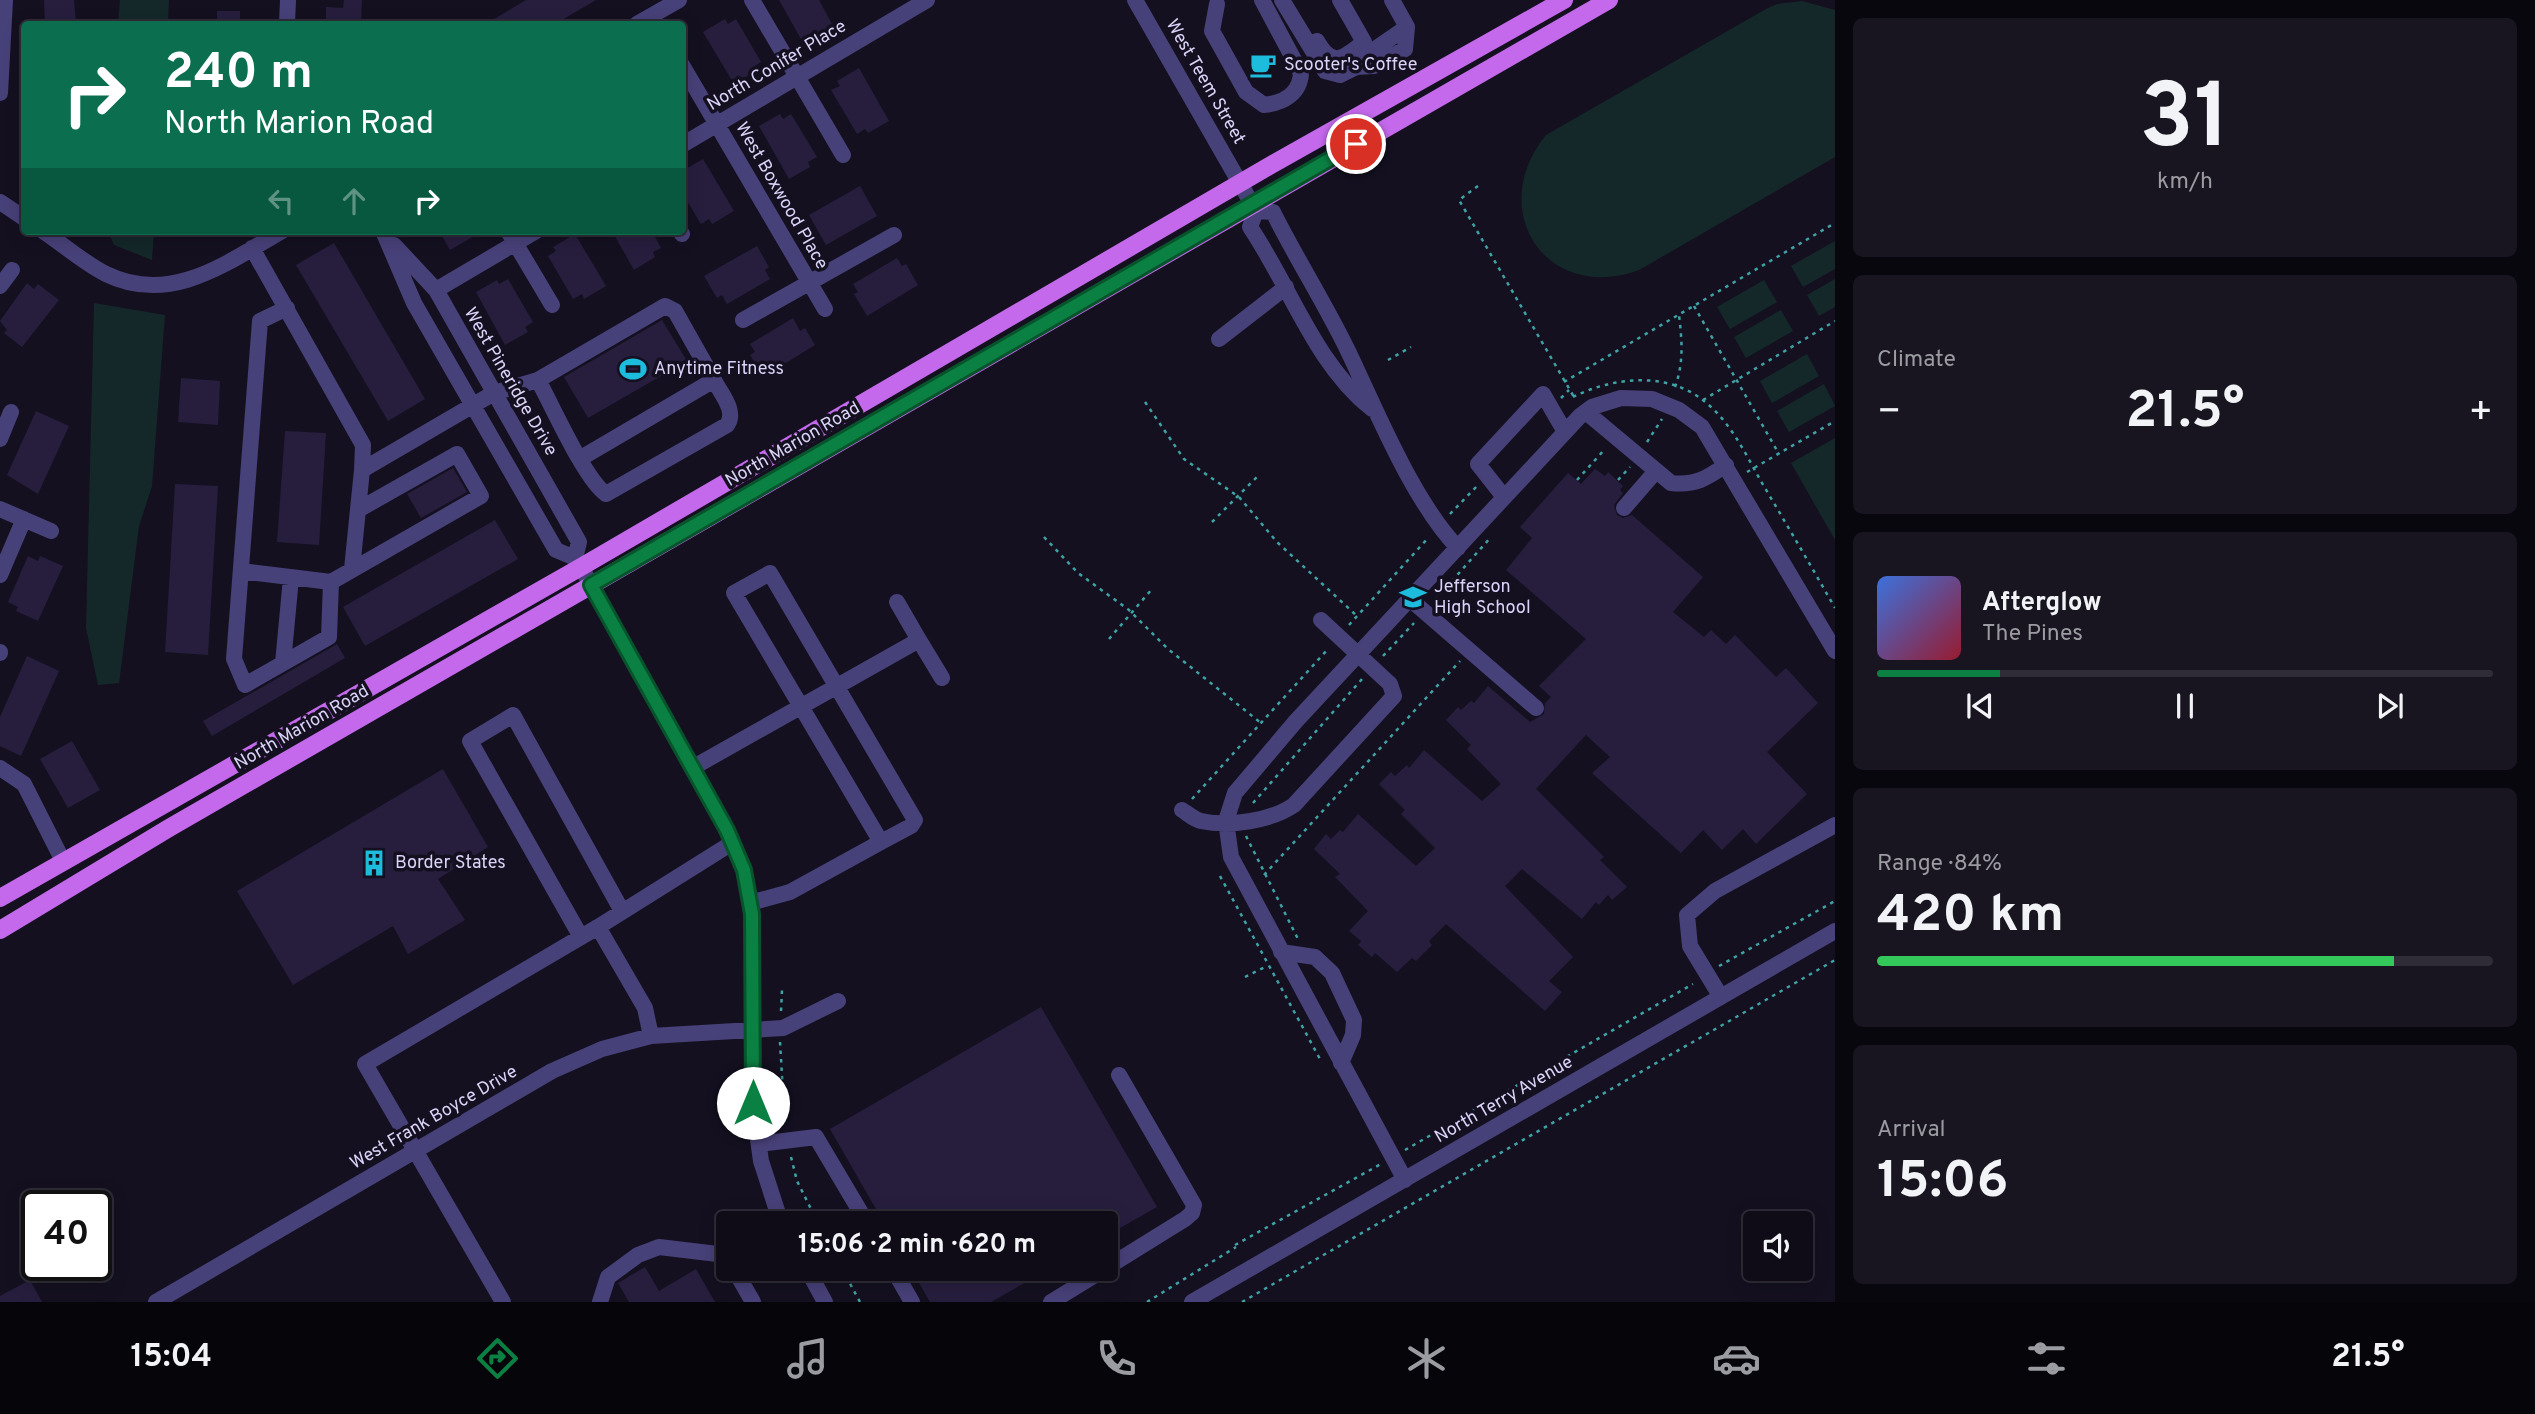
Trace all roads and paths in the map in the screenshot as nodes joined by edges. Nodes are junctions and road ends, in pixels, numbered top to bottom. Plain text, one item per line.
1 (5, 0) edge
2 (288, 0) edge
3 (679, 0) edge
4 (752, 0) edge
5 (926, 0) edge
6 (1135, 0) edge
7 (1262, 0) edge
8 (1282, 0) edge
9 (1293, 0) edge
10 (1340, 0) edge
11 (1392, 0) edge
12 (1564, 0) edge
13 (1609, 0) edge
14 (1217, 4) dead end
15 (656, 20) edge
16 (287, 21) edge
17 (686, 72) edge
18 (797, 77) junction
19 (0, 93) edge
20 (717, 124) junction
21 (686, 143) edge
22 (843, 155) dead end
23 (1240, 184) junction
24 (1478, 186) dead end
25 (0, 202) edge
26 (1255, 208) junction
27 (21, 216) edge
28 (1835, 223) edge
29 (894, 234) dead end
30 (49, 235) edge
31 (275, 235) edge
32 (384, 235) edge
33 (385, 235) edge
34 (511, 237) edge
35 (252, 248) junction
36 (12, 270) dead end
37 (810, 282) junction
38 (0, 286) edge
39 (1286, 287) junction
40 (436, 290) junction
41 (552, 305) dead end
42 (1694, 306) junction
43 (287, 308) junction
44 (825, 309) dead end
45 (743, 320) dead end
46 (1835, 321) edge
47 (1219, 339) dead end
48 (1411, 347) dead end
49 (1388, 360) dead end
50 (1736, 379) junction
51 (538, 380) junction
52 (714, 380) junction
53 (1564, 382) junction
54 (1569, 390) dead end
55 (494, 393) junction
56 (1703, 400) dead end
57 (1145, 402) dead end
58 (473, 405) junction
59 (1374, 410) junction
60 (11, 412) dead end
61 (1586, 412) junction
62 (1565, 432) junction
63 (0, 439) edge
64 (1607, 446) dead end
65 (1780, 454) dead end
66 (581, 458) junction
67 (1726, 465) junction
68 (1630, 467) dead end
69 (362, 470) junction
70 (1656, 471) junction
71 (1258, 476) dead end
72 (1577, 480) dead end
73 (1618, 480) dead end
74 (1238, 496) junction
75 (1504, 497) junction
76 (1624, 508) dead end
77 (0, 509) edge
78 (358, 510) junction
79 (24, 519) junction
80 (1212, 522) dead end
81 (1439, 525) junction
82 (51, 531) dead end
83 (1496, 531) dead end
84 (1044, 537) dead end
85 (1458, 548) junction
86 (578, 563) junction
87 (352, 569) junction
88 (241, 571) junction
89 (0, 575) edge
90 (292, 578) junction
91 (331, 582) junction
92 (591, 585) junction
93 (1152, 589) dead end
94 (1411, 600) junction
95 (897, 602) dead end
96 (1424, 611) junction
97 (1131, 612) junction
98 (1357, 616) junction
99 (1321, 620) dead end
100 (1339, 636) junction
101 (1109, 639) dead end
102 (919, 640) junction
103 (1835, 650) edge
104 (1470, 651) junction
105 (1358, 654) junction
106 (283, 663) junction
107 (1373, 667) junction
108 (942, 678) dead end
109 (837, 687) junction
110 (801, 708) junction
111 (1536, 708) dead end
112 (1262, 724) junction
113 (0, 768) edge
114 (692, 768) junction
115 (1182, 810) joint
116 (1226, 821) junction
117 (1246, 821) junction
118 (1835, 825) edge
119 (881, 842) junction
120 (732, 843) junction
121 (63, 861) junction
122 (1264, 875) junction
123 (1220, 876) dead end
124 (0, 898) edge
125 (1835, 901) edge
126 (750, 903) junction
127 (622, 911) junction
128 (598, 927) junction
129 (0, 930) edge
130 (1835, 931) edge
131 (581, 937) junction
132 (1305, 944) dead end
133 (1281, 952) junction
134 (1835, 960) edge
135 (1269, 965) junction
136 (1707, 974) junction
137 (1245, 977) dead end
138 (782, 990) dead end
139 (1721, 997) junction
140 (838, 1001) dead end
141 (781, 1028) junction
142 (752, 1029) junction
143 (651, 1036) junction
144 (1320, 1059) dead end
145 (1341, 1063) junction
146 (1119, 1075) dead end
147 (786, 1139) junction
148 (759, 1143) junction
149 (415, 1152) junction
150 (1393, 1158) junction
151 (1405, 1180) junction
152 (777, 1211) edge
153 (812, 1211) edge
154 (860, 1211) edge
155 (716, 1257) edge
156 (1118, 1260) edge
157 (741, 1281) edge
158 (814, 1281) edge
159 (849, 1281) edge
160 (900, 1281) edge
161 (1084, 1281) edge
162 (156, 1302) edge
163 (503, 1302) edge
164 (600, 1302) edge
165 (753, 1302) edge
166 (825, 1302) edge
167 (860, 1302) edge
168 (912, 1302) edge
169 (1051, 1302) edge
170 (1147, 1302) edge
171 (1192, 1302) edge
172 (1241, 1302) edge

1 - 19 street
2 - 16 street
3 - 15 street
4 - 18 street
5 - 18 street, North Conifer Place
6 - 23 street, West Teem Street
7 - 14 street
8 - 11 street
9 - 10 street
12 - 23 main road, North Marion Road
13 - 26 main road, North Marion Road
17 - 20 street, West Boxwood Place
18 - 20 street, North Conifer Place
18 - 22 street
20 - 21 street, North Conifer Place
20 - 37 street, West Boxwood Place
23 - 26 street, West Teem Street
23 - 86 main road, North Marion Road
24 - 53 path
25 - 27 street
26 - 39 street
26 - 59 street
26 - 92 main road, North Marion Road
28 - 42 path
29 - 37 street
30 - 35 street
31 - 35 street
32 - 58 street, West Pineridge Drive
33 - 40 street, West Pineridge Drive
34 - 40 street
34 - 41 street
35 - 43 street
36 - 38 street
37 - 44 street, West Boxwood Place
37 - 45 street
39 - 47 street
39 - 59 street
40 - 55 street, West Pineridge Drive
42 - 50 path
42 - 53 path
43 - 69 street
43 - 88 street
46 - 50 path
48 - 49 path
50 - 56 path
50 - 65 path
51 - 52 street
51 - 55 street
51 - 66 street
52 - 66 street
52 - 66 street
53 - 54 path
55 - 58 street
55 - 86 street, West Pineridge Drive
57 - 74 path
58 - 69 street
58 - 86 street, West Pineridge Drive
59 - 81 street
60 - 63 street
61 - 62 street
61 - 67 street
61 - 70 street
62 - 75 street
62 - 75 street
64 - 72 path
67 - 70 street
67 - 103 street
68 - 73 path
69 - 78 street
70 - 76 street
71 - 74 path
74 - 80 path
74 - 98 path
75 - 85 street
77 - 79 street
78 - 87 street
78 - 87 street
79 - 82 street
79 - 89 street
81 - 85 street
81 - 98 path
83 - 96 path
84 - 97 path
85 - 94 street
86 - 92 street
86 - 121 main road, North Marion Road
87 - 91 street
88 - 90 street
88 - 106 street
90 - 91 street
90 - 106 street
91 - 106 street
92 - 114 street
92 - 129 main road, North Marion Road
93 - 97 path
94 - 96 street
94 - 105 street
95 - 102 street
96 - 104 street
96 - 107 path
97 - 101 path
97 - 112 path
98 - 100 path
99 - 100 street
100 - 105 street
100 - 112 path
102 - 108 street
102 - 109 street
104 - 111 street
104 - 122 path
105 - 107 street
105 - 116 street
107 - 117 path
107 - 117 street
109 - 110 street
109 - 110 street
109 - 119 street
110 - 114 street
110 - 119 street
112 - 115 path
113 - 121 street
114 - 120 street
115 - 116 street
116 - 117 street
116 - 133 street
117 - 122 path
118 - 136 street
119 - 126 street
120 - 126 street
120 - 127 street
121 - 124 main road, North Marion Road
122 - 132 path
123 - 135 path
125 - 136 path
126 - 142 street
127 - 128 street
127 - 131 street
128 - 131 street
128 - 143 street
130 - 139 street, North Terry Avenue
131 - 149 street
133 - 145 street
133 - 145 street
134 - 172 path
135 - 137 path
135 - 144 path
136 - 139 street
136 - 150 path
138 - 141 path
139 - 151 street, North Terry Avenue
140 - 141 street
141 - 142 street, West Frank Boyce Drive
141 - 147 path
142 - 143 street, West Frank Boyce Drive
142 - 148 street
143 - 149 street, West Frank Boyce Drive
145 - 150 street
146 - 156 street
147 - 148 street
147 - 153 path
147 - 154 street
148 - 152 street
149 - 162 street, West Frank Boyce Drive
149 - 163 street
150 - 151 street
150 - 170 path
151 - 171 street, North Terry Avenue
155 - 164 street
157 - 165 street
158 - 166 street
159 - 167 path
160 - 168 street
161 - 169 street

